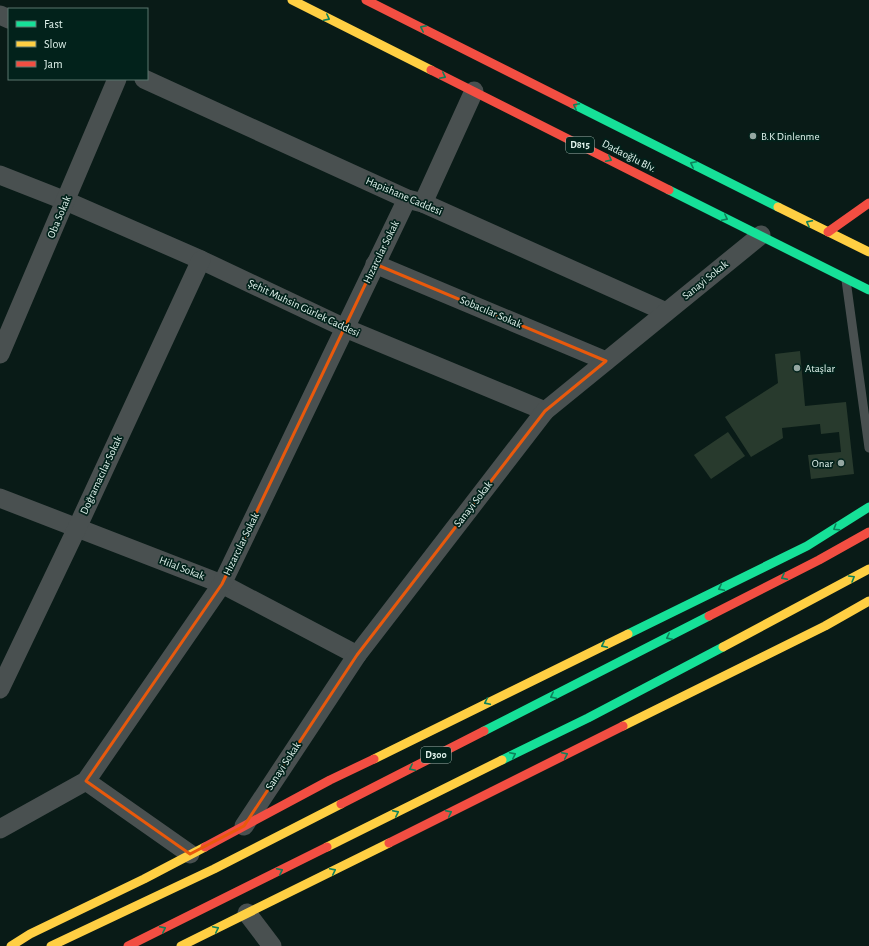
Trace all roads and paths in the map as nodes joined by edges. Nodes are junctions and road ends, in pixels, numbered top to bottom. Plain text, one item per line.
1 (292, 0) edge
2 (366, 0) edge
3 (117, 80) edge
4 (146, 80) edge
5 (474, 91) junction
6 (0, 175) edge
7 (66, 201) junction
8 (415, 201) junction
9 (869, 203) edge
10 (828, 232) junction
11 (760, 236) junction
12 (869, 252) edge
13 (201, 260) junction
14 (376, 264) junction
15 (846, 278) junction
16 (869, 290) edge
17 (666, 312) junction
18 (345, 328) junction
19 (0, 354) edge
20 (606, 361) junction
21 (545, 411) junction
22 (869, 448) edge
23 (0, 498) edge
24 (869, 507) edge
25 (77, 528) junction
26 (869, 532) edge
27 (869, 568) edge
28 (222, 584) junction
29 (869, 600) edge
30 (356, 655) junction
31 (0, 689) edge
32 (86, 781) junction
33 (244, 826) junction
34 (0, 829) edge
35 (190, 854) junction
36 (247, 913) junction
37 (11, 946) edge
38 (51, 946) edge
39 (128, 946) edge
40 (181, 946) edge
41 (272, 946) edge

1 -> 5 main road, Dadaoğlu Blv. / D815
10 -> 2 main road, Dadaoğlu Blv.
3 - 7 street, Oba Sokak
4 - 8 street, Hapishane Caddesi
5 - 8 street, Hızarcılar Sokak
5 -> 11 main road, Dadaoğlu Blv. / D815
6 - 7 street, Şehit Muhsin Gürlek Caddesi
7 - 13 street, Şehit Muhsin Gürlek Caddesi
7 - 19 street, Oba Sokak
8 - 14 street, Hızarcılar Sokak
8 - 17 street, Hapishane Caddesi
9 - 10 main road
10 - 12 main road, Dadaoğlu Blv.
11 - 15 main road, Dadaoğlu Blv. / D815
11 - 17 street, Sanayi Sokak
13 - 18 street, Şehit Muhsin Gürlek Caddesi
13 - 25 street, Doğramacılar Sokak
14 - 18 street, Hızarcılar Sokak
14 - 20 street, Sobacılar Sokak
15 - 16 main road, Dadaoğlu Blv. / D815
15 - 22 lane
17 - 20 street, Sanayi Sokak
18 - 21 street, Şehit Muhsin Gürlek Caddesi
18 - 28 street, Hızarcılar Sokak
20 - 21 street, Sanayi Sokak
21 - 30 street, Sanayi Sokak
23 - 25 street, Hilal Sokak
24 -> 33 main road
25 - 28 street, Hilal Sokak
25 - 31 street, Doğramacılar Sokak
26 -> 38 main road, D300
39 -> 27 main road
28 - 30 street, Hilal Sokak
28 - 32 street, Hızarcılar Sokak
36 -> 29 main road
30 - 33 street, Sanayi Sokak
32 - 34 street, Hızarcılar Sokak
32 - 35 street
33 - 35 main road
35 - 37 main road
40 -> 36 main road
36 - 41 street

